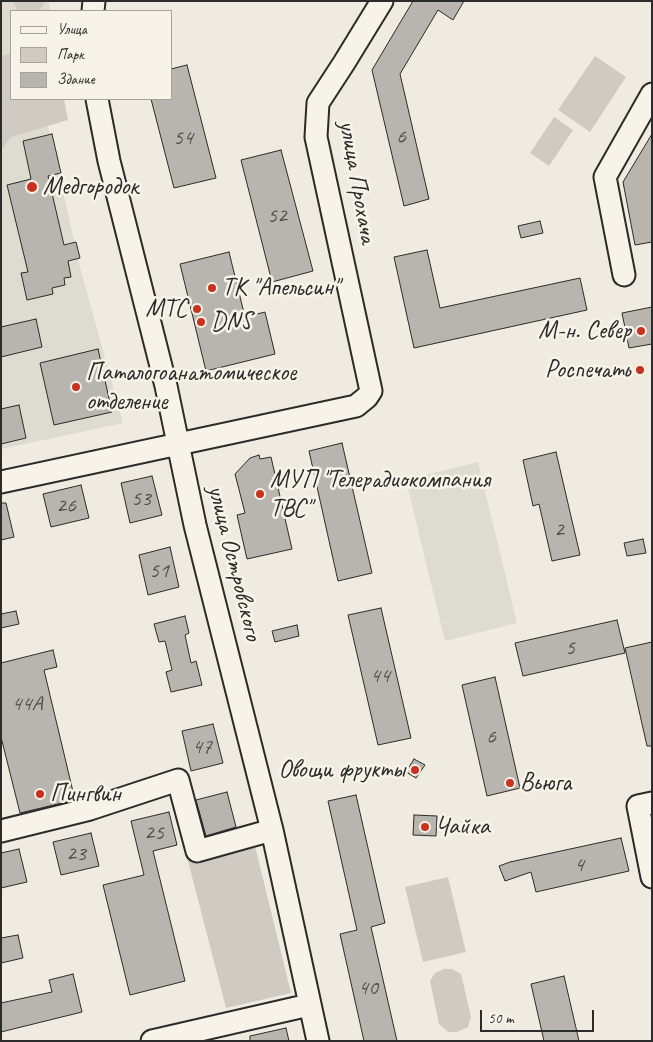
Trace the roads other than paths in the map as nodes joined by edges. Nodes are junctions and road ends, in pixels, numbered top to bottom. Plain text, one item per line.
1 (382, 1) edge
2 (652, 94) edge
3 (97, 100) edge
4 (624, 275) dead end
5 (177, 444) junction
6 (1, 482) edge
7 (645, 805) edge
8 (272, 830) junction
9 (1, 831) edge
10 (652, 877) edge
11 (309, 1005) junction
12 (152, 1041) edge
13 (318, 1041) edge

1 - 5 street, улица Прохача
2 - 4 street
3 - 5 street, улица Островского
5 - 6 street
5 - 8 street, улица Островского
7 - 10 street
8 - 9 street
8 - 11 street, улица Островского
11 - 12 street
11 - 13 street, улица Островского

